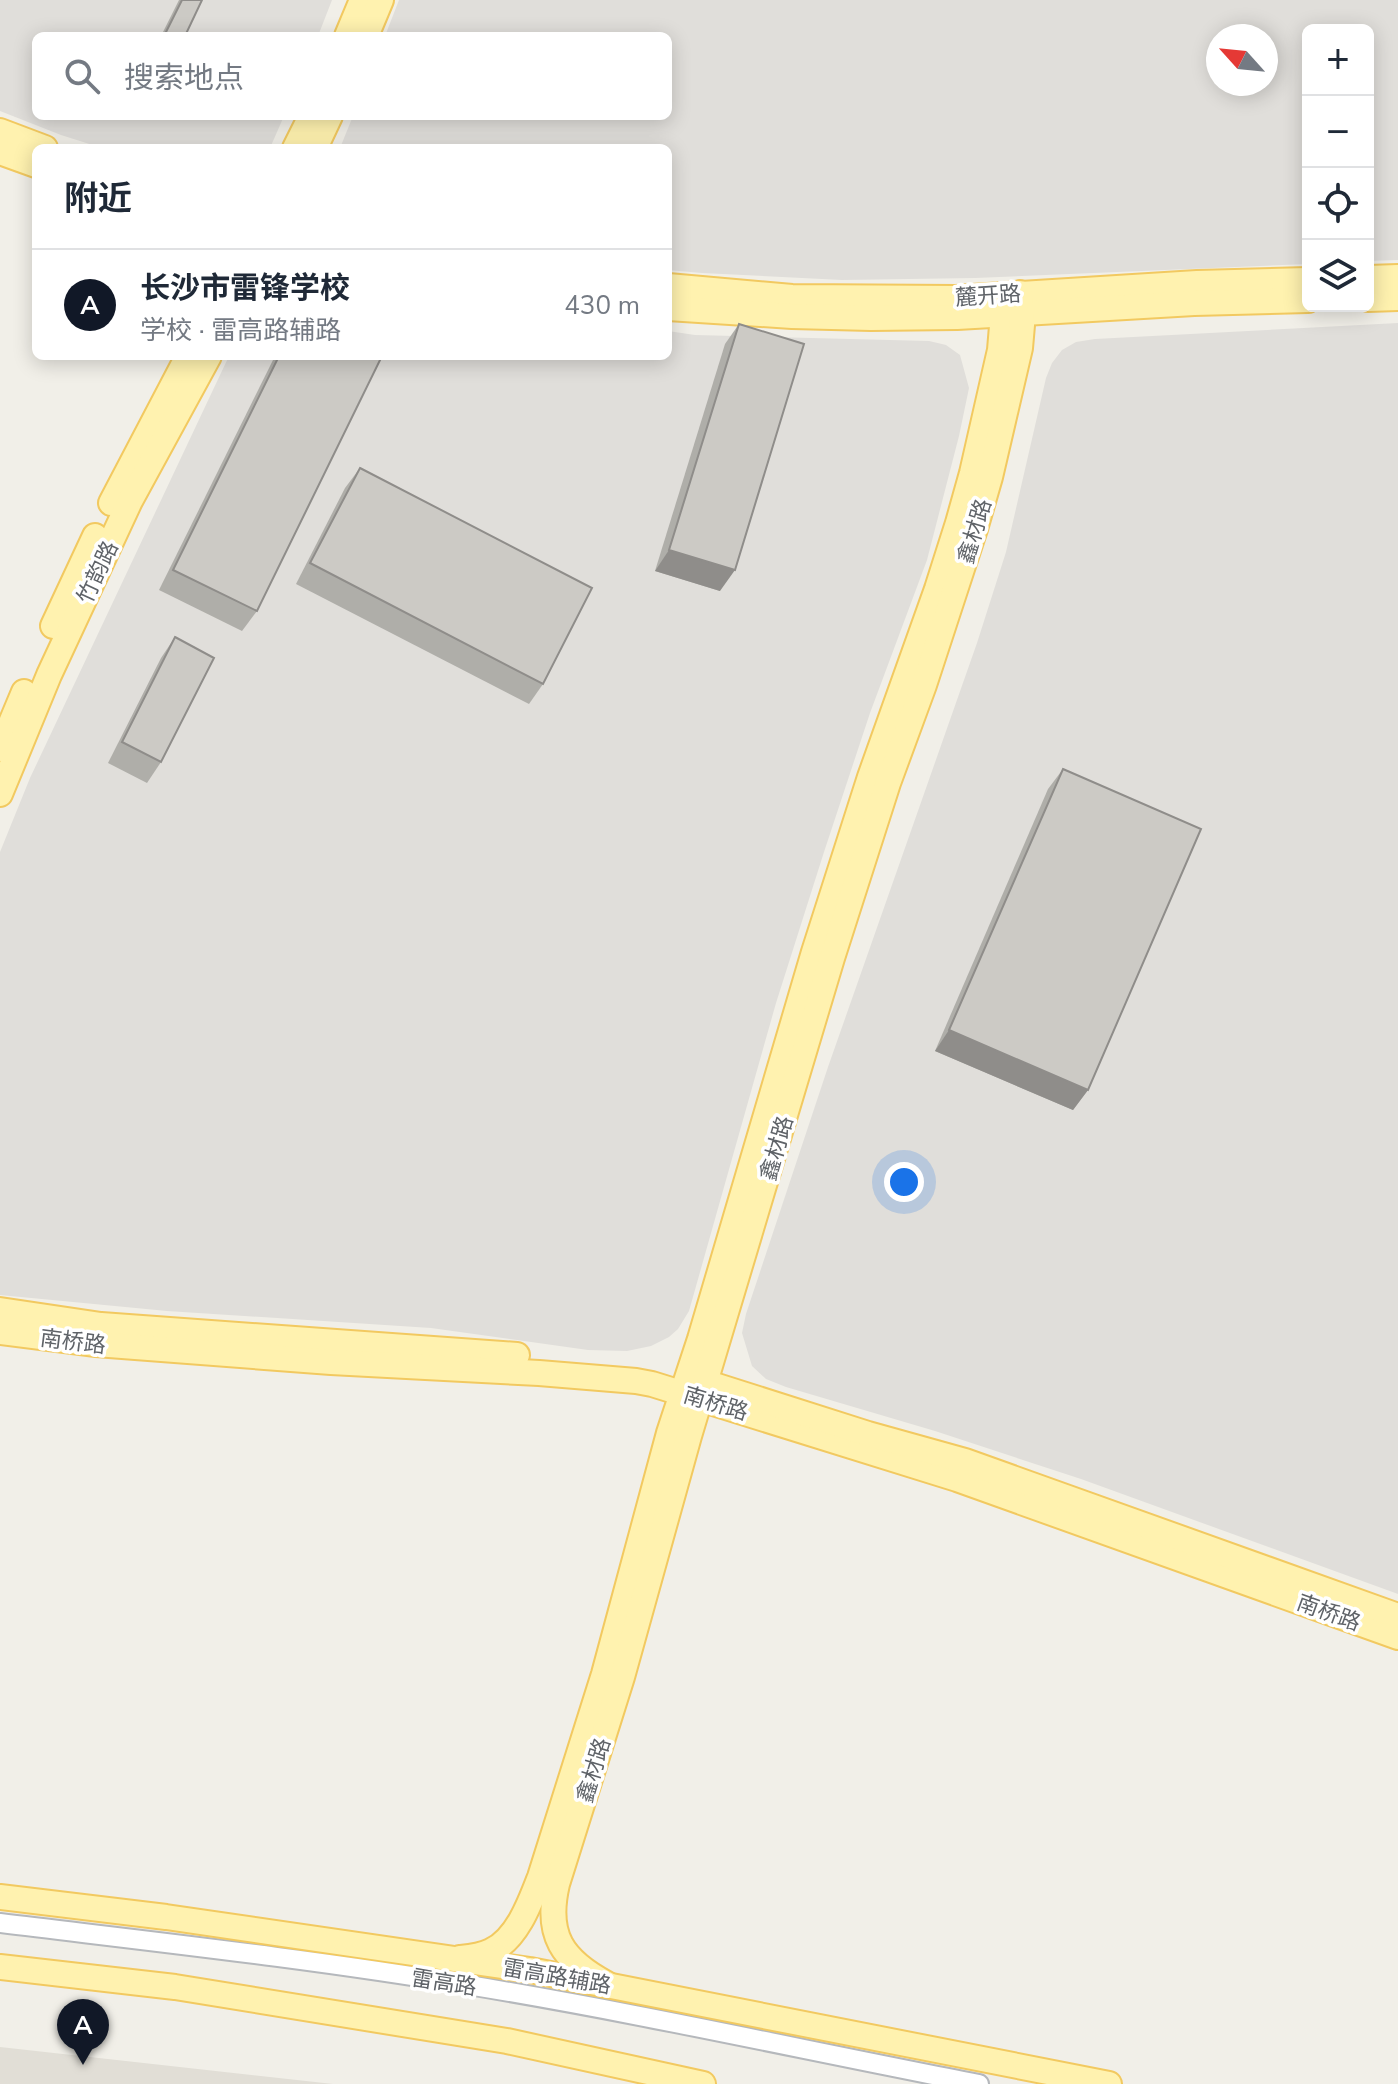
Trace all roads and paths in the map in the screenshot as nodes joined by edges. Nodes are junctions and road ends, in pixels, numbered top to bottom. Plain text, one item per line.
1 (362, 0) edge
2 (381, 0) edge
3 (349, 32) edge
4 (368, 32) edge
5 (309, 120) edge
6 (328, 120) edge
7 (0, 131) edge
8 (34, 144) edge
9 (297, 144) edge
10 (317, 144) edge
11 (0, 152) edge
12 (32, 164) edge
13 (1398, 277) edge
14 (1374, 278) edge
15 (1302, 280) edge
16 (672, 286) edge
17 (1398, 298) edge
18 (1374, 299) edge
19 (1302, 300) edge
20 (1011, 304) junction
21 (672, 308) edge
22 (186, 360) edge
23 (207, 360) edge
24 (0, 749) edge
25 (0, 794) edge
26 (0, 1310) edge
27 (0, 1332) edge
28 (694, 1387) junction
29 (1398, 1616) edge
30 (1398, 1637) edge
31 (0, 1897) edge
32 (0, 1923) edge
33 (0, 1932) edge
34 (460, 1958) junction
35 (0, 1967) edge
36 (607, 1984) junction
37 (703, 2084) edge
38 (923, 2084) edge
39 (979, 2084) edge
40 (1109, 2084) edge

1 - 3 main road
2 - 4 main road
5 - 9 main road
6 - 10 main road
7 - 8 main road
11 - 12 main road
13 - 14 main road
15 - 20 main road, 麓开路
16 - 20 main road, 麓开路
17 - 18 main road
19 - 20 main road, 麓开路
20 - 21 main road, 麓开路
20 - 28 main road, 鑫材路
22 - 24 main road, 竹韵路
23 - 25 main road, 竹韵路
26 - 28 main road, 南桥路
27 - 28 main road, 南桥路
28 - 29 main road, 南桥路
28 - 30 main road, 南桥路
28 - 34 main road, 鑫材路
28 - 36 main road, 鑫材路
31 - 34 main road, 雷高路辅路
32 - 39 street, 雷高路
33 - 38 street, 雷高路
34 - 36 main road, 雷高路辅路
35 - 37 main road
36 - 40 main road, 雷高路辅路

